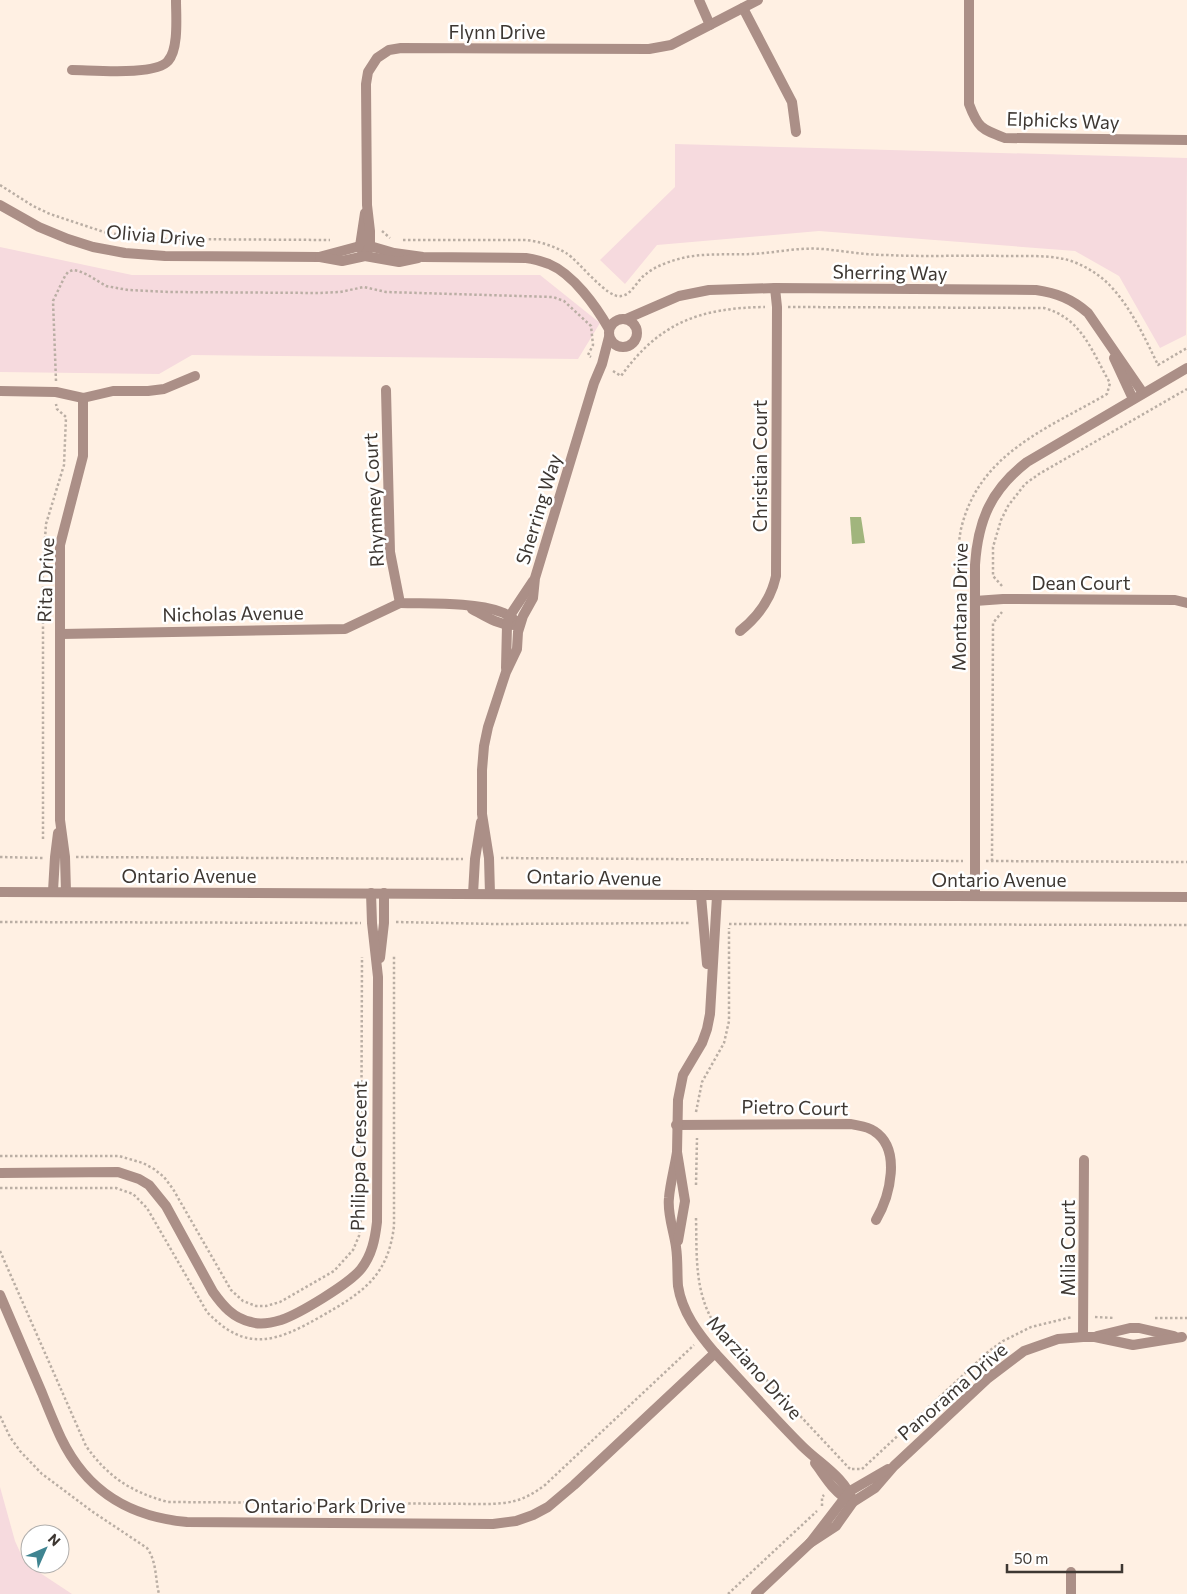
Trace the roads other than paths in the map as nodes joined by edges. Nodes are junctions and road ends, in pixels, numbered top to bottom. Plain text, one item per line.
1 (176, 0) edge
2 (699, 0) edge
3 (758, 0) edge
4 (969, 0) edge
5 (743, 8) junction
6 (710, 25) junction
7 (72, 70) dead end
8 (796, 132) dead end
9 (1187, 140) edge
10 (0, 205) edge
11 (367, 205) junction
12 (365, 250) junction
13 (775, 288) junction
14 (589, 299) junction
15 (654, 308) junction
16 (623, 319) junction
17 (637, 330) junction
18 (609, 333) junction
19 (1108, 343) junction
20 (620, 347) junction
21 (602, 364) junction
22 (1187, 368) edge
23 (195, 376) dead end
24 (386, 390) dead end
25 (0, 392) edge
26 (1143, 393) junction
27 (82, 398) junction
28 (1133, 399) junction
29 (535, 578) junction
30 (975, 600) junction
31 (1187, 603) edge
32 (400, 604) junction
33 (508, 621) junction
34 (520, 624) junction
35 (740, 631) dead end
36 (60, 634) junction
37 (506, 672) junction
38 (482, 814) junction
39 (60, 857) junction
40 (0, 892) edge
41 (53, 892) junction
42 (66, 892) junction
43 (371, 893) junction
44 (384, 893) junction
45 (473, 894) junction
46 (490, 894) junction
47 (701, 896) junction
48 (717, 896) junction
49 (975, 896) junction
50 (1187, 897) edge
51 (378, 977) junction
52 (710, 992) junction
53 (676, 1125) junction
54 (677, 1152) junction
55 (1084, 1160) dead end
56 (0, 1172) edge
57 (876, 1220) dead end
58 (676, 1249) junction
59 (0, 1294) edge
60 (1083, 1337) junction
61 (1095, 1337) junction
62 (1184, 1337) edge
63 (715, 1353) junction
64 (849, 1497) junction
65 (1071, 1572) dead end
66 (756, 1594) edge
67 (1071, 1594) edge

1 - 7 street
2 - 6 street
3 - 5 street, Flynn Drive
4 - 9 street, Elphicks Way
5 - 6 street, Flynn Drive
5 - 8 street
6 - 11 street, Flynn Drive
10 - 12 street, Olivia Drive
11 - 12 street, Flynn Drive
11 - 12 street, Flynn Drive
12 - 14 street, Olivia Drive
13 - 15 street, Sherring Way
13 - 19 street, Sherring Way
13 - 35 street, Christian Court
14 - 16 street, Olivia Drive
14 - 18 street, Olivia Drive
15 - 16 street, Sherring Way
15 - 17 street, Sherring Way
16 - 17 street
16 - 18 street
17 - 20 street
18 - 20 street
18 - 21 street, Sherring Way
19 - 26 street, Sherring Way
19 - 28 street, Sherring Way
20 - 21 street, Sherring Way
21 - 29 street, Sherring Way
22 - 26 street, Montana Drive
23 - 27 street
24 - 32 street, Rhymney Court
25 - 27 street
26 - 28 street, Montana Drive
27 - 36 street, Rita Drive
28 - 30 street, Montana Drive
29 - 33 street, Sherring Way
29 - 34 street, Sherring Way
30 - 31 street, Dean Court
30 - 49 street, Montana Drive
32 - 33 street
32 - 36 street, Nicholas Avenue
33 - 34 street
33 - 37 street, Sherring Way
34 - 37 street, Sherring Way
36 - 39 street, Rita Drive
37 - 38 street, Sherring Way
38 - 45 street, Sherring Way
38 - 46 street, Sherring Way
39 - 41 street, Rita Drive
39 - 42 street, Rita Drive
40 - 41 street, Ontario Avenue
41 - 42 street, Ontario Avenue
42 - 43 street, Ontario Avenue
43 - 44 street, Ontario Avenue
43 - 51 street, Philippa Crescent
44 - 45 street, Ontario Avenue
44 - 51 street, Philippa Crescent
45 - 46 street, Ontario Avenue
46 - 47 street, Ontario Avenue
47 - 48 street, Ontario Avenue
47 - 52 street, Marziano Drive
48 - 49 street, Ontario Avenue
48 - 52 street, Marziano Drive
49 - 50 street, Ontario Avenue
51 - 56 street, Philippa Crescent
52 - 53 street, Marziano Drive
53 - 54 street, Marziano Drive
53 - 57 street, Pietro Court
54 - 58 street, Marziano Drive
54 - 58 street, Marziano Drive
55 - 60 street, Milia Court
58 - 63 street, Marziano Drive
59 - 63 street, Ontario Park Drive
60 - 61 street, Panorama Drive
60 - 64 street, Panorama Drive
61 - 62 street, Panorama Drive
61 - 62 street, Panorama Drive
63 - 64 street, Marziano Drive
64 - 66 street, Panorama Drive
65 - 67 street

